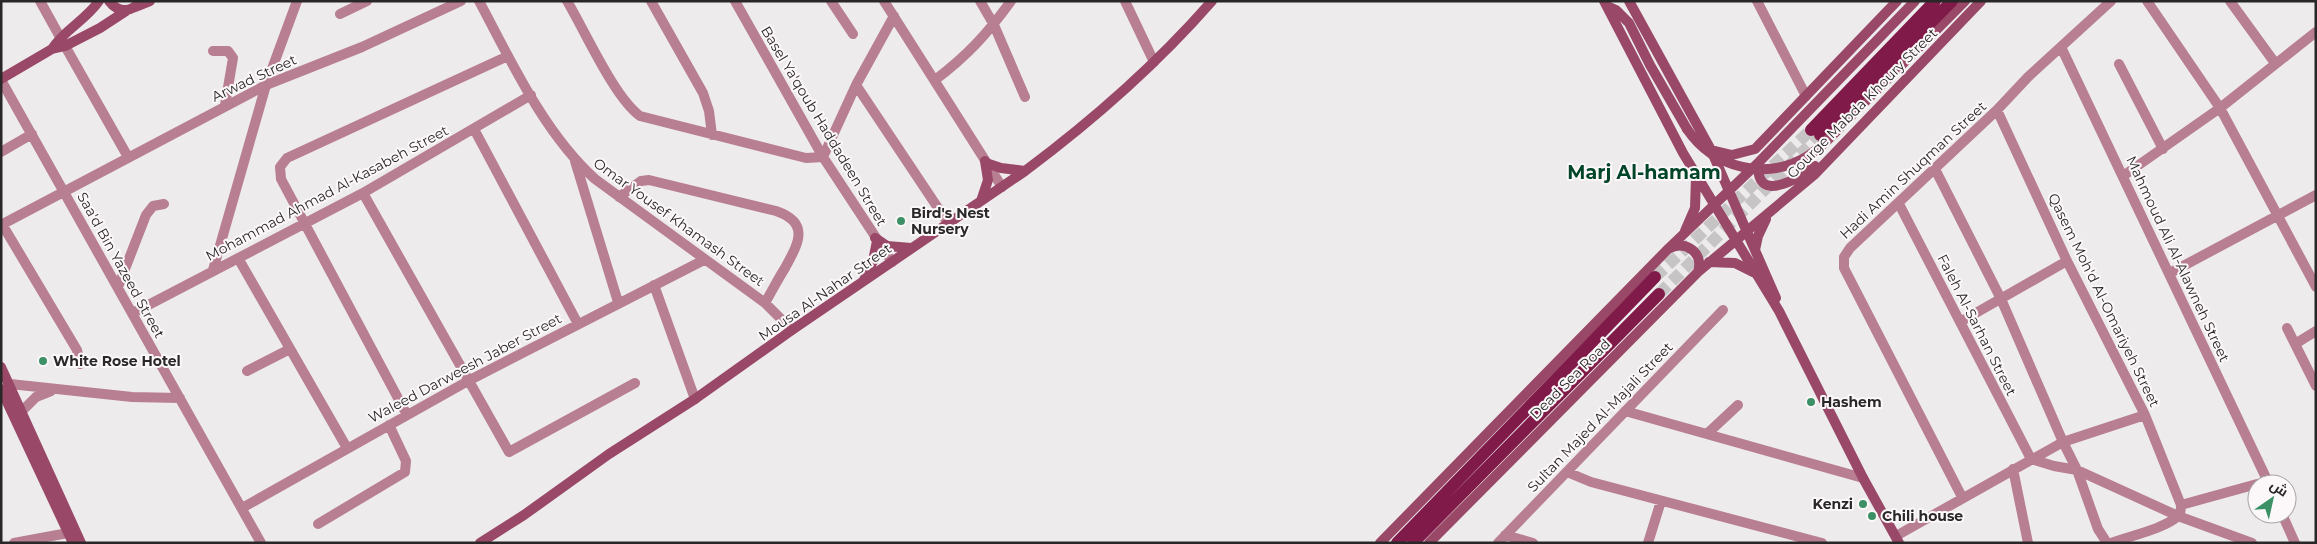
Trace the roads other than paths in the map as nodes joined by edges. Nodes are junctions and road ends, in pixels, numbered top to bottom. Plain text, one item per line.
1 (40, 1) edge
2 (99, 1) edge
3 (150, 1) edge
4 (298, 1) edge
5 (367, 1) edge
6 (461, 1) edge
7 (480, 1) edge
8 (567, 1) edge
9 (651, 1) edge
10 (735, 1) edge
11 (832, 1) edge
12 (884, 1) edge
13 (980, 1) edge
14 (1012, 1) edge
15 (1124, 1) edge
16 (1212, 1) edge
17 (1630, 1) edge
18 (1757, 1) edge
19 (1897, 1) edge
20 (1915, 1) edge
21 (1935, 1) edge
22 (1952, 1) edge
23 (1965, 1) edge
24 (1981, 1) edge
25 (2111, 1) edge
26 (2147, 1) edge
27 (2230, 1) edge
28 (110, 2) edge
29 (1606, 4) edge
30 (134, 6) edge
31 (340, 14) dead end
32 (894, 16) junction
33 (994, 25) junction
34 (2316, 32) edge
35 (854, 34) dead end
36 (63, 41) junction
37 (2061, 47) junction
38 (213, 51) dead end
39 (508, 56) junction
40 (1154, 62) junction
41 (2275, 63) junction
42 (2119, 64) dead end
43 (1, 80) edge
44 (935, 80) junction
45 (856, 84) junction
46 (266, 86) junction
47 (532, 95) junction
48 (1806, 96) junction
49 (1025, 97) dead end
50 (226, 105) junction
51 (2220, 108) junction
52 (1998, 110) junction
53 (1868, 120) junction
54 (474, 130) junction
55 (32, 134) junction
56 (712, 135) junction
57 (2163, 149) junction
58 (1711, 150) junction
59 (1, 152) edge
60 (128, 157) junction
61 (823, 157) junction
62 (575, 160) junction
63 (986, 162) junction
64 (1760, 162) junction
65 (1935, 168) junction
66 (1025, 172) junction
67 (1695, 174) junction
68 (2123, 176) junction
69 (1002, 187) junction
70 (64, 191) junction
71 (1730, 191) junction
72 (363, 193) junction
73 (2316, 196) edge
74 (619, 197) junction
75 (981, 201) junction
76 (164, 204) dead end
77 (1899, 204) junction
78 (1715, 206) junction
79 (1770, 212) junction
80 (2278, 217) junction
81 (948, 223) junction
82 (2, 224) edge
83 (305, 224) junction
84 (1748, 231) junction
85 (1680, 238) junction
86 (1736, 239) junction
87 (876, 240) junction
88 (912, 248) junction
89 (1669, 248) junction
90 (1755, 251) junction
91 (238, 258) junction
92 (704, 260) junction
93 (2067, 261) junction
94 (892, 262) junction
95 (1709, 262) junction
96 (213, 270) junction
97 (1698, 272) junction
98 (2170, 273) junction
99 (1757, 275) junction
100 (1655, 277) tunnel mouth
101 (864, 281) junction
102 (654, 285) junction
103 (118, 287) junction
104 (2316, 287) edge
105 (1659, 294) tunnel mouth
106 (2001, 299) junction
107 (618, 302) junction
108 (765, 302) junction
109 (1723, 310) dead end
110 (1779, 311) junction
111 (133, 313) junction
112 (1960, 322) junction
113 (578, 324) junction
114 (2287, 328) dead end
115 (792, 330) junction
116 (2316, 330) edge
117 (2295, 344) junction
118 (290, 349) junction
119 (80, 364) dead end
120 (1, 367) edge
121 (247, 371) dead end
122 (468, 381) junction
123 (635, 383) dead end
124 (2316, 386) edge
125 (6, 387) edge
126 (57, 389) junction
127 (180, 398) junction
128 (695, 400) junction
129 (1738, 405) dead end
130 (1625, 410) junction
131 (22, 411) junction
132 (406, 415) junction
133 (2145, 415) junction
134 (389, 425) junction
135 (1708, 433) junction
136 (2062, 442) junction
137 (347, 448) junction
138 (2031, 459) junction
139 (2013, 469) junction
140 (2077, 470) junction
141 (1567, 472) junction
142 (2259, 474) edge
143 (1863, 478) junction
144 (2247, 488) edge
145 (1962, 497) junction
146 (1661, 501) junction
147 (2181, 505) junction
148 (242, 508) junction
149 (2178, 516) junction
150 (318, 524) dead end
151 (2286, 524) edge
152 (68, 533) junction
153 (1502, 539) edge
154 (1897, 539) edge
155 (14, 543) edge
156 (72, 543) edge
157 (81, 543) edge
158 (261, 543) edge
159 (480, 543) edge
160 (1380, 543) edge
161 (1396, 543) edge
162 (1413, 543) edge
163 (1429, 543) edge
164 (1533, 543) edge
165 (1648, 543) edge
166 (1822, 543) edge
167 (2028, 543) edge
168 (2109, 543) edge
169 (2252, 543) edge
170 (2295, 543) edge

1 - 36 street
2 - 36 street
3 - 30 street
4 - 46 street
5 - 31 street
6 - 46 street, Arwad Street
7 - 39 street, Omar Yousef Khamash Street
8 - 56 street
9 - 56 street
10 - 61 street, Basel Ya'qoub Haddadeen Street
11 - 35 street
12 - 32 street
13 - 33 street
14 - 33 street
15 - 40 street
16 - 40 street, Mousa Al-Nahar Street
17 - 58 street
18 - 48 street
19 - 48 street
20 - 64 street
21 - 22 main road
23 - 29 street, bridge
24 - 53 street, Gourge Mabda Khoury Street
25 - 37 street, Hadi Amin Shuqman Street
26 - 51 street
27 - 41 street
28 - 30 street
29 - 67 street
30 - 36 street
32 - 44 street
32 - 45 street
33 - 44 street
33 - 49 street
34 - 41 street
36 - 43 street
36 - 60 street
37 - 52 street, Hadi Amin Shuqman Street
37 - 68 street, Mahmoud Ali Al-Alawneh Street
38 - 50 street
39 - 47 street, Omar Yousef Khamash Street
39 - 83 street
40 - 66 street, Mousa Al-Nahar Street
41 - 51 street
42 - 57 street
43 - 55 street, Saa'd Bin Yazeed Street
44 - 63 street
45 - 61 street
45 - 81 street
46 - 50 street, Arwad Street
46 - 96 street
47 - 54 street, Mohammad Ahmad Al-Kasabeh Street
47 - 62 street, Omar Yousef Khamash Street
48 - 58 street
50 - 60 street, Arwad Street
51 - 57 street
51 - 80 street
52 - 65 street, Hadi Amin Shuqman Street
52 - 93 street, Qasem Moh'd Al-Omariyeh Street
53 - 64 street
53 - 79 street, Gourge Mabda Khoury Street
54 - 72 street, Mohammad Ahmad Al-Kasabeh Street
54 - 113 street
55 - 59 street
55 - 70 street, Saa'd Bin Yazeed Street
56 - 61 street
57 - 68 street
58 - 71 street
60 - 70 street, Arwad Street
61 - 87 street, Basel Ya'qoub Haddadeen Street
62 - 74 street, Omar Yousef Khamash Street
62 - 107 street
63 - 66 street
63 - 69 street
63 - 75 street
64 - 71 street
65 - 77 street, Hadi Amin Shuqman Street
65 - 106 street
66 - 69 street, Mousa Al-Nahar Street
67 - 78 street
67 - 85 street
68 - 98 street, Mahmoud Ali Al-Alawneh Street
69 - 75 street, Mousa Al-Nahar Street
70 - 82 street, Arwad Street
70 - 103 street, Saa'd Bin Yazeed Street
71 - 78 street
71 - 84 street
72 - 83 street, Mohammad Ahmad Al-Kasabeh Street
72 - 122 street
73 - 80 street
74 - 92 street, Omar Yousef Khamash Street
74 - 108 street
75 - 81 street, Mousa Al-Nahar Street
76 - 103 street
77 - 112 street, Faleh Al-Sarhan Street
77 - 145 street, Hadi Amin Shuqman Street
78 - 85 street
78 - 86 street
79 - 84 street, Gourge Mabda Khoury Street
79 - 90 street
80 - 98 street
80 - 104 street
81 - 88 street, Mousa Al-Nahar Street
82 - 119 street
83 - 91 street, Mohammad Ahmad Al-Kasabeh Street
83 - 132 street
84 - 86 street, Gourge Mabda Khoury Street
84 - 90 street
85 - 89 street
86 - 95 street, Dead Sea Road
86 - 99 street
87 - 88 street
87 - 94 street, Basel Ya'qoub Haddadeen Street
87 - 101 street
88 - 94 street, Mousa Al-Nahar Street
89 - 97 street
89 - 160 street
90 - 110 street
91 - 96 street, Mohammad Ahmad Al-Kasabeh Street
91 - 118 street
92 - 102 street, Waleed Darweesh Jaber Street
92 - 108 street, Omar Yousef Khamash Street
93 - 106 street
93 - 133 street, Qasem Moh'd Al-Omariyeh Street
94 - 101 street, Mousa Al-Nahar Street
95 - 97 street, Dead Sea Road
95 - 99 street
96 - 111 street, Mohammad Ahmad Al-Kasabeh Street
97 - 163 street, Dead Sea Road
98 - 142 street, Mahmoud Ali Al-Alawneh Street
99 - 110 street
100 - 161 main road
101 - 115 street, Mousa Al-Nahar Street
102 - 107 street, Waleed Darweesh Jaber Street
102 - 128 street
103 - 111 street, Saa'd Bin Yazeed Street
105 - 162 main road, Dead Sea Road
106 - 112 street
106 - 136 street
107 - 113 street, Waleed Darweesh Jaber Street
108 - 115 street, Omar Yousef Khamash Street
109 - 130 street, Sultan Majed Al-Majali Street
110 - 143 street
111 - 127 street, Saa'd Bin Yazeed Street
112 - 138 street, Faleh Al-Sarhan Street
113 - 122 street, Waleed Darweesh Jaber Street
114 - 117 street
115 - 128 street, Mousa Al-Nahar Street
116 - 117 street
117 - 124 street
118 - 121 street
118 - 137 street
120 - 125 street
122 - 123 street
122 - 132 street, Waleed Darweesh Jaber Street
125 - 126 street
125 - 131 street
125 - 152 street
126 - 127 street
126 - 131 street
127 - 148 street, Saa'd Bin Yazeed Street
128 - 159 street, Mousa Al-Nahar Street
129 - 135 street
130 - 135 street
130 - 141 street, Sultan Majed Al-Majali Street
131 - 157 street
132 - 134 street, Waleed Darweesh Jaber Street
133 - 136 street
133 - 147 street, Qasem Moh'd Al-Omariyeh Street
134 - 137 street, Waleed Darweesh Jaber Street
134 - 150 street
135 - 143 street
136 - 138 street
136 - 140 street
137 - 148 street, Waleed Darweesh Jaber Street
138 - 139 street
138 - 140 street
139 - 145 street
139 - 167 street
140 - 149 street
140 - 168 street
141 - 146 street
141 - 153 street, Sultan Majed Al-Majali Street
143 - 154 street
144 - 147 street
145 - 154 street
146 - 165 street
146 - 166 street
147 - 149 street
148 - 158 street, Saa'd Bin Yazeed Street
149 - 168 street
149 - 169 street
151 - 170 street
152 - 155 street
152 - 156 street
153 - 164 street

